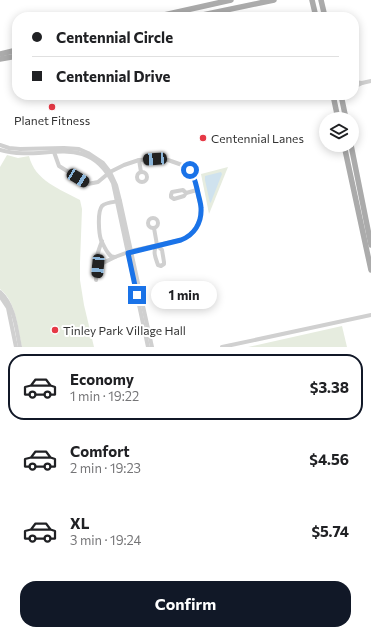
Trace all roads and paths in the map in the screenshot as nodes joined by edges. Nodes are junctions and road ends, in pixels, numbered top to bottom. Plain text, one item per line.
1 (231, 0) edge
2 (274, 0) edge
3 (312, 0) edge
4 (321, 0) edge
5 (177, 12) edge
6 (217, 12) edge
7 (315, 12) edge
8 (324, 12) edge
9 (12, 51) edge
10 (0, 54) edge
11 (12, 57) edge
12 (0, 59) edge
13 (371, 81) edge
14 (359, 83) edge
15 (362, 83) junction
16 (359, 84) edge
17 (334, 100) edge
18 (342, 100) edge
19 (337, 112) edge
20 (345, 112) edge
21 (0, 145) edge
22 (0, 150) edge
23 (54, 152) junction
24 (346, 152) edge
25 (352, 152) edge
26 (139, 160) junction
27 (141, 172) dead end
28 (109, 173) junction
29 (197, 190) junction
30 (186, 193) dead end
31 (119, 201) junction
32 (154, 228) dead end
33 (102, 241) junction
34 (157, 245) junction
35 (371, 245) edge
36 (129, 252) junction
37 (114, 257) junction
38 (98, 266) junction
39 (371, 270) edge
40 (96, 280) dead end
41 (0, 292) edge
42 (0, 296) edge
43 (371, 315) edge
44 (11, 316) junction
45 (16, 347) edge
46 (20, 347) edge
47 (148, 347) edge
48 (152, 347) edge
49 (222, 347) edge

1 - 5 main road
2 - 6 main road
3 - 7 main road
4 - 8 main road
9 - 10 main road
11 - 12 main road
13 - 15 street
14 - 15 street
15 - 16 street
17 - 19 main road
18 - 20 main road
21 - 28 street
22 - 23 street
23 - 28 street
23 - 28 street
24 - 39 main road
25 - 35 main road
26 - 27 street
26 - 28 street
26 - 29 street
28 - 31 street
29 - 30 street
29 - 34 street
31 - 33 street
31 - 36 street
32 - 34 street
33 - 37 street
33 - 38 street
34 - 36 street
36 - 37 street
36 - 47 street
36 - 48 street
37 - 38 street
38 - 40 street
41 - 44 street
42 - 44 street
43 - 49 street
44 - 45 street
44 - 46 street

